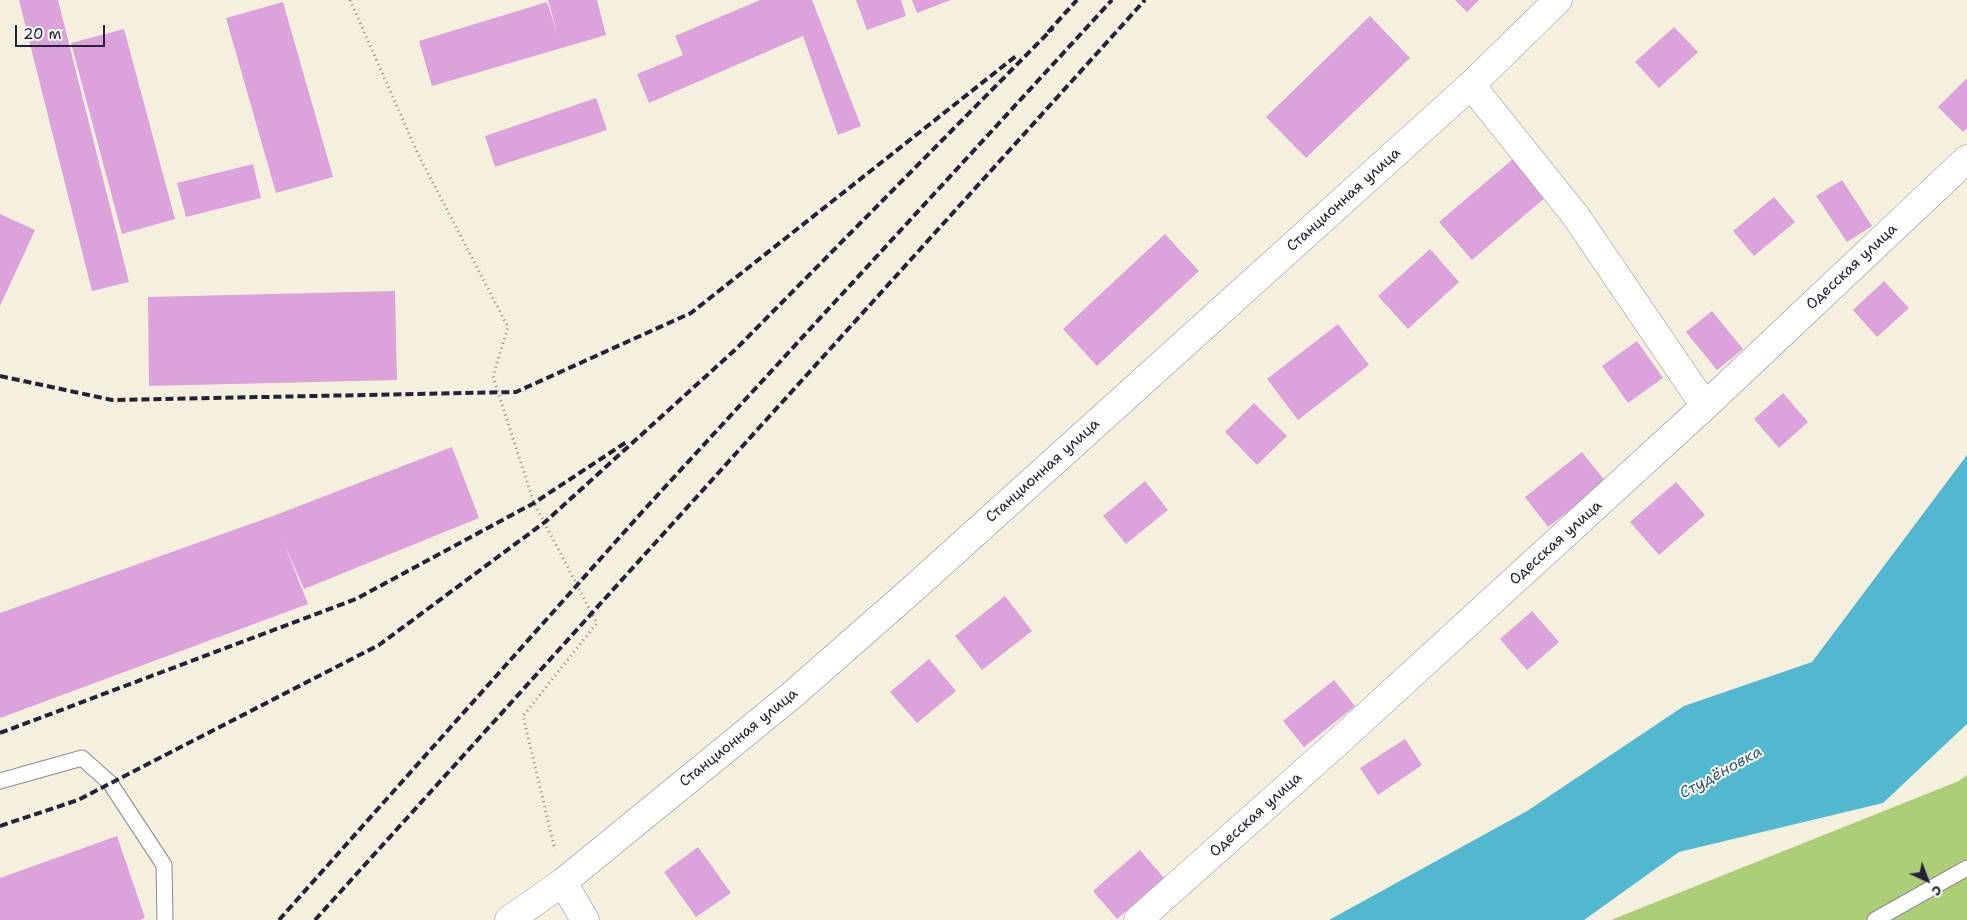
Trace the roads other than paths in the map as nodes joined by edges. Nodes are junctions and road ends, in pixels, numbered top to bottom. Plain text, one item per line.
1 (1558, 0) edge
2 (1472, 85) junction
3 (1967, 159) edge
4 (1705, 406) junction
5 (0, 780) edge
6 (1967, 868) edge
7 (563, 882) junction
8 (165, 920) edge
9 (509, 920) edge
10 (585, 920) edge
11 (1138, 920) edge
12 (1875, 920) edge

1 - 2 street, Станционная улица
2 - 4 street
2 - 7 street, Станционная улица
3 - 4 street, Одесская улица
4 - 11 street, Одесская улица
5 - 8 lane
6 - 12 lane
7 - 9 street, Станционная улица
7 - 10 street

